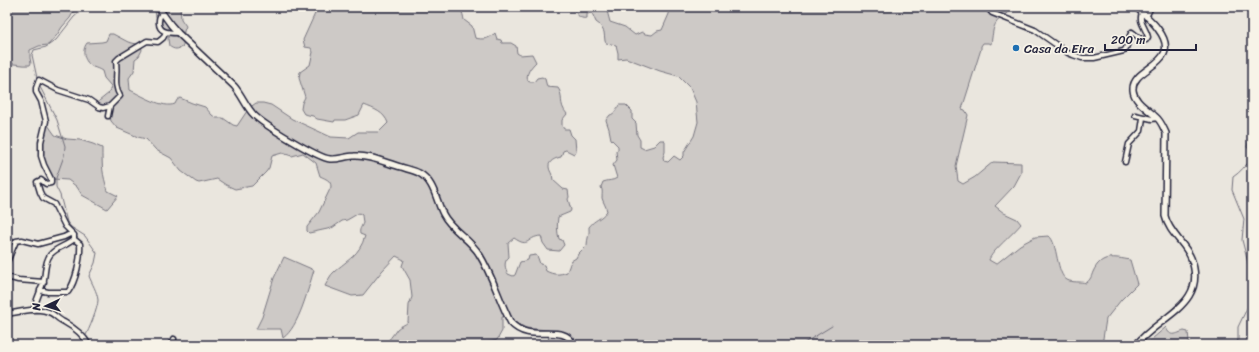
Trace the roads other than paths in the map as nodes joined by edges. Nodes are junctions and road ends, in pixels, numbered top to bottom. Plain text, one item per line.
1 (158, 7) edge
2 (987, 7) edge
3 (1136, 7) edge
4 (1151, 7) edge
5 (1142, 12) junction
6 (162, 13) junction
7 (1146, 17) junction
8 (166, 32) junction
9 (178, 33) junction
10 (110, 106) junction
11 (1135, 115) dead end
12 (108, 116) dead end
13 (1144, 118) junction
14 (1157, 118) junction
15 (1125, 162) dead end
16 (74, 237) junction
17 (7, 262) edge
18 (7, 277) edge
19 (44, 282) junction
20 (40, 290) junction
21 (34, 310) junction
22 (7, 314) edge
23 (174, 338) dead end
24 (89, 345) edge
25 (170, 345) edge
26 (574, 345) edge
27 (1136, 345) edge

1 - 6 main road
2 - 5 street
3 - 5 main road
4 - 7 street
5 - 7 main road
6 - 8 street
6 - 9 main road
7 - 14 main road
8 - 9 street
8 - 10 street
9 - 26 main road
10 - 12 street
10 - 16 street
11 - 13 street
13 - 14 street
13 - 15 street
14 - 27 main road
16 - 17 street
16 - 19 street
16 - 20 street
18 - 19 street
19 - 20 street
20 - 21 street
21 - 22 street
21 - 24 street
23 - 25 street

